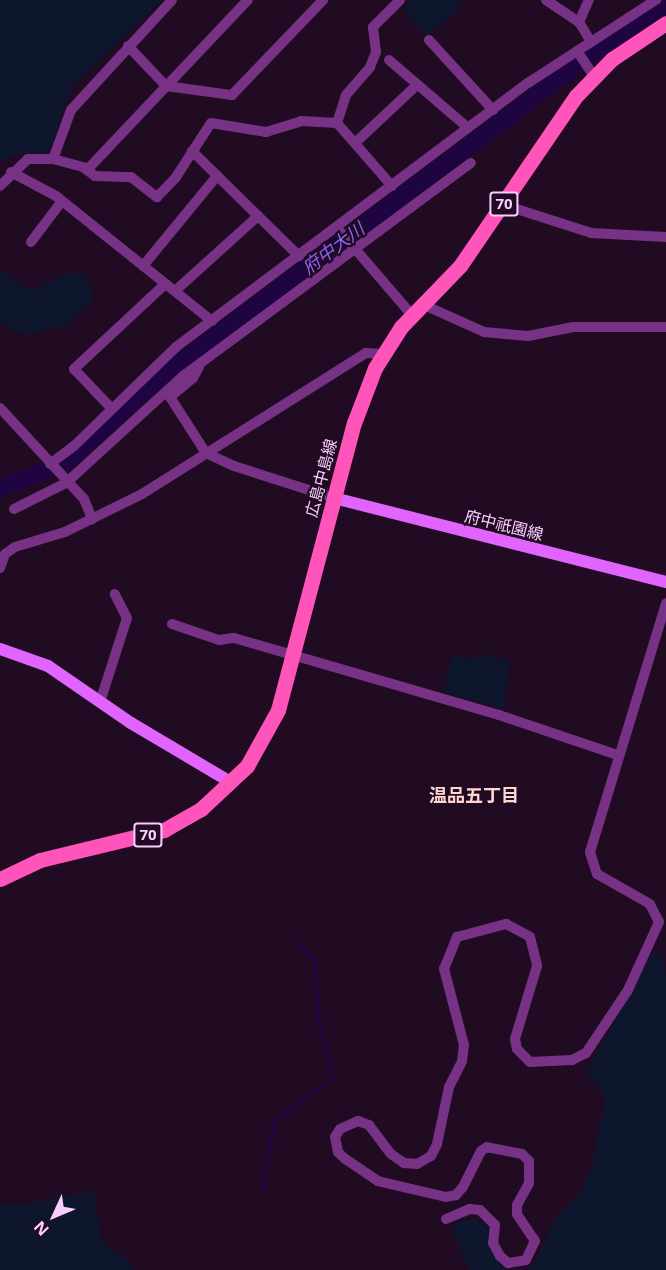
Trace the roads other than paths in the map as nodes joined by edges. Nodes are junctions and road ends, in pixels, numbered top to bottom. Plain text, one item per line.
1 (172, 0) edge
2 (248, 0) edge
3 (323, 0) edge
4 (400, 0) edge
5 (546, 0) edge
6 (589, 0) edge
7 (656, 0) edge
8 (579, 22) junction
9 (666, 23) edge
10 (429, 40) dead end
11 (591, 42) junction
12 (128, 46) junction
13 (577, 51) junction
14 (389, 60) dead end
15 (594, 76) junction
16 (417, 85) junction
17 (166, 86) junction
18 (493, 110) junction
19 (337, 123) junction
20 (468, 128) junction
21 (355, 143) junction
22 (192, 151) junction
23 (53, 159) junction
24 (471, 163) dead end
25 (87, 170) junction
26 (11, 172) junction
27 (217, 176) junction
28 (0, 186) edge
29 (392, 186) junction
30 (62, 201) junction
31 (504, 205) junction
32 (258, 216) junction
33 (338, 229) junction
34 (666, 237) edge
35 (31, 242) dead end
36 (355, 249) junction
37 (299, 256) junction
38 (143, 266) junction
39 (165, 284) junction
40 (175, 291) junction
41 (418, 310) junction
42 (212, 321) junction
43 (666, 327) edge
44 (383, 354) junction
45 (200, 364) junction
46 (0, 408) edge
47 (112, 409) junction
48 (206, 453) junction
49 (50, 464) junction
50 (66, 483) junction
51 (334, 498) junction
52 (14, 509) dead end
53 (92, 519) junction
54 (0, 568) edge
55 (666, 582) edge
56 (115, 594) dead end
57 (666, 603) edge
58 (172, 624) dead end
59 (0, 649) edge
60 (292, 657) junction
61 (100, 702) junction
62 (617, 755) junction
63 (232, 783) junction
64 (0, 879) edge
65 (446, 1219) dead end

1 - 12 street
2 - 17 street
3 - 17 street
4 - 19 street
5 - 8 street
6 - 8 street
7 - 11 street
8 - 11 street
9 - 15 main road, 広島中島線 / 70
10 - 18 street
11 - 13 street
12 - 17 street
12 - 23 street
13 - 15 street
13 - 18 street
14 - 16 street
15 - 31 main road, 広島中島線 / 70
16 - 20 street
16 - 21 street
17 - 25 street
18 - 20 street
19 - 21 street
19 - 22 street
20 - 29 street
21 - 29 street
22 - 25 street
22 - 27 street
23 - 25 street
23 - 26 street
24 - 36 street
26 - 28 street
26 - 30 street
27 - 32 street
27 - 38 street
29 - 33 street
30 - 35 street
30 - 38 street
31 - 34 street
31 - 41 main road, 広島中島線 / 70
32 - 37 street
32 - 40 street
33 - 36 street
33 - 37 street
36 - 41 street
36 - 45 street
37 - 42 street
38 - 39 street
39 - 40 street
39 - 47 street
40 - 42 street
41 - 43 street
41 - 44 main road, 広島中島線 / 70
42 - 47 street
44 - 48 street
44 - 51 main road, 広島中島線 / 70
45 - 48 street
45 - 50 street
46 - 49 street
47 - 49 street
48 - 51 street
48 - 53 street
49 - 50 street
50 - 52 street
50 - 53 street
51 - 55 main road, 府中祇園線
51 - 60 main road, 広島中島線 / 70
53 - 54 street
56 - 61 street
57 - 62 street
58 - 60 street
59 - 61 main road
60 - 62 street
60 - 63 main road, 広島中島線 / 70
61 - 63 main road
62 - 65 street
63 - 64 main road, 広島中島線 / 70

